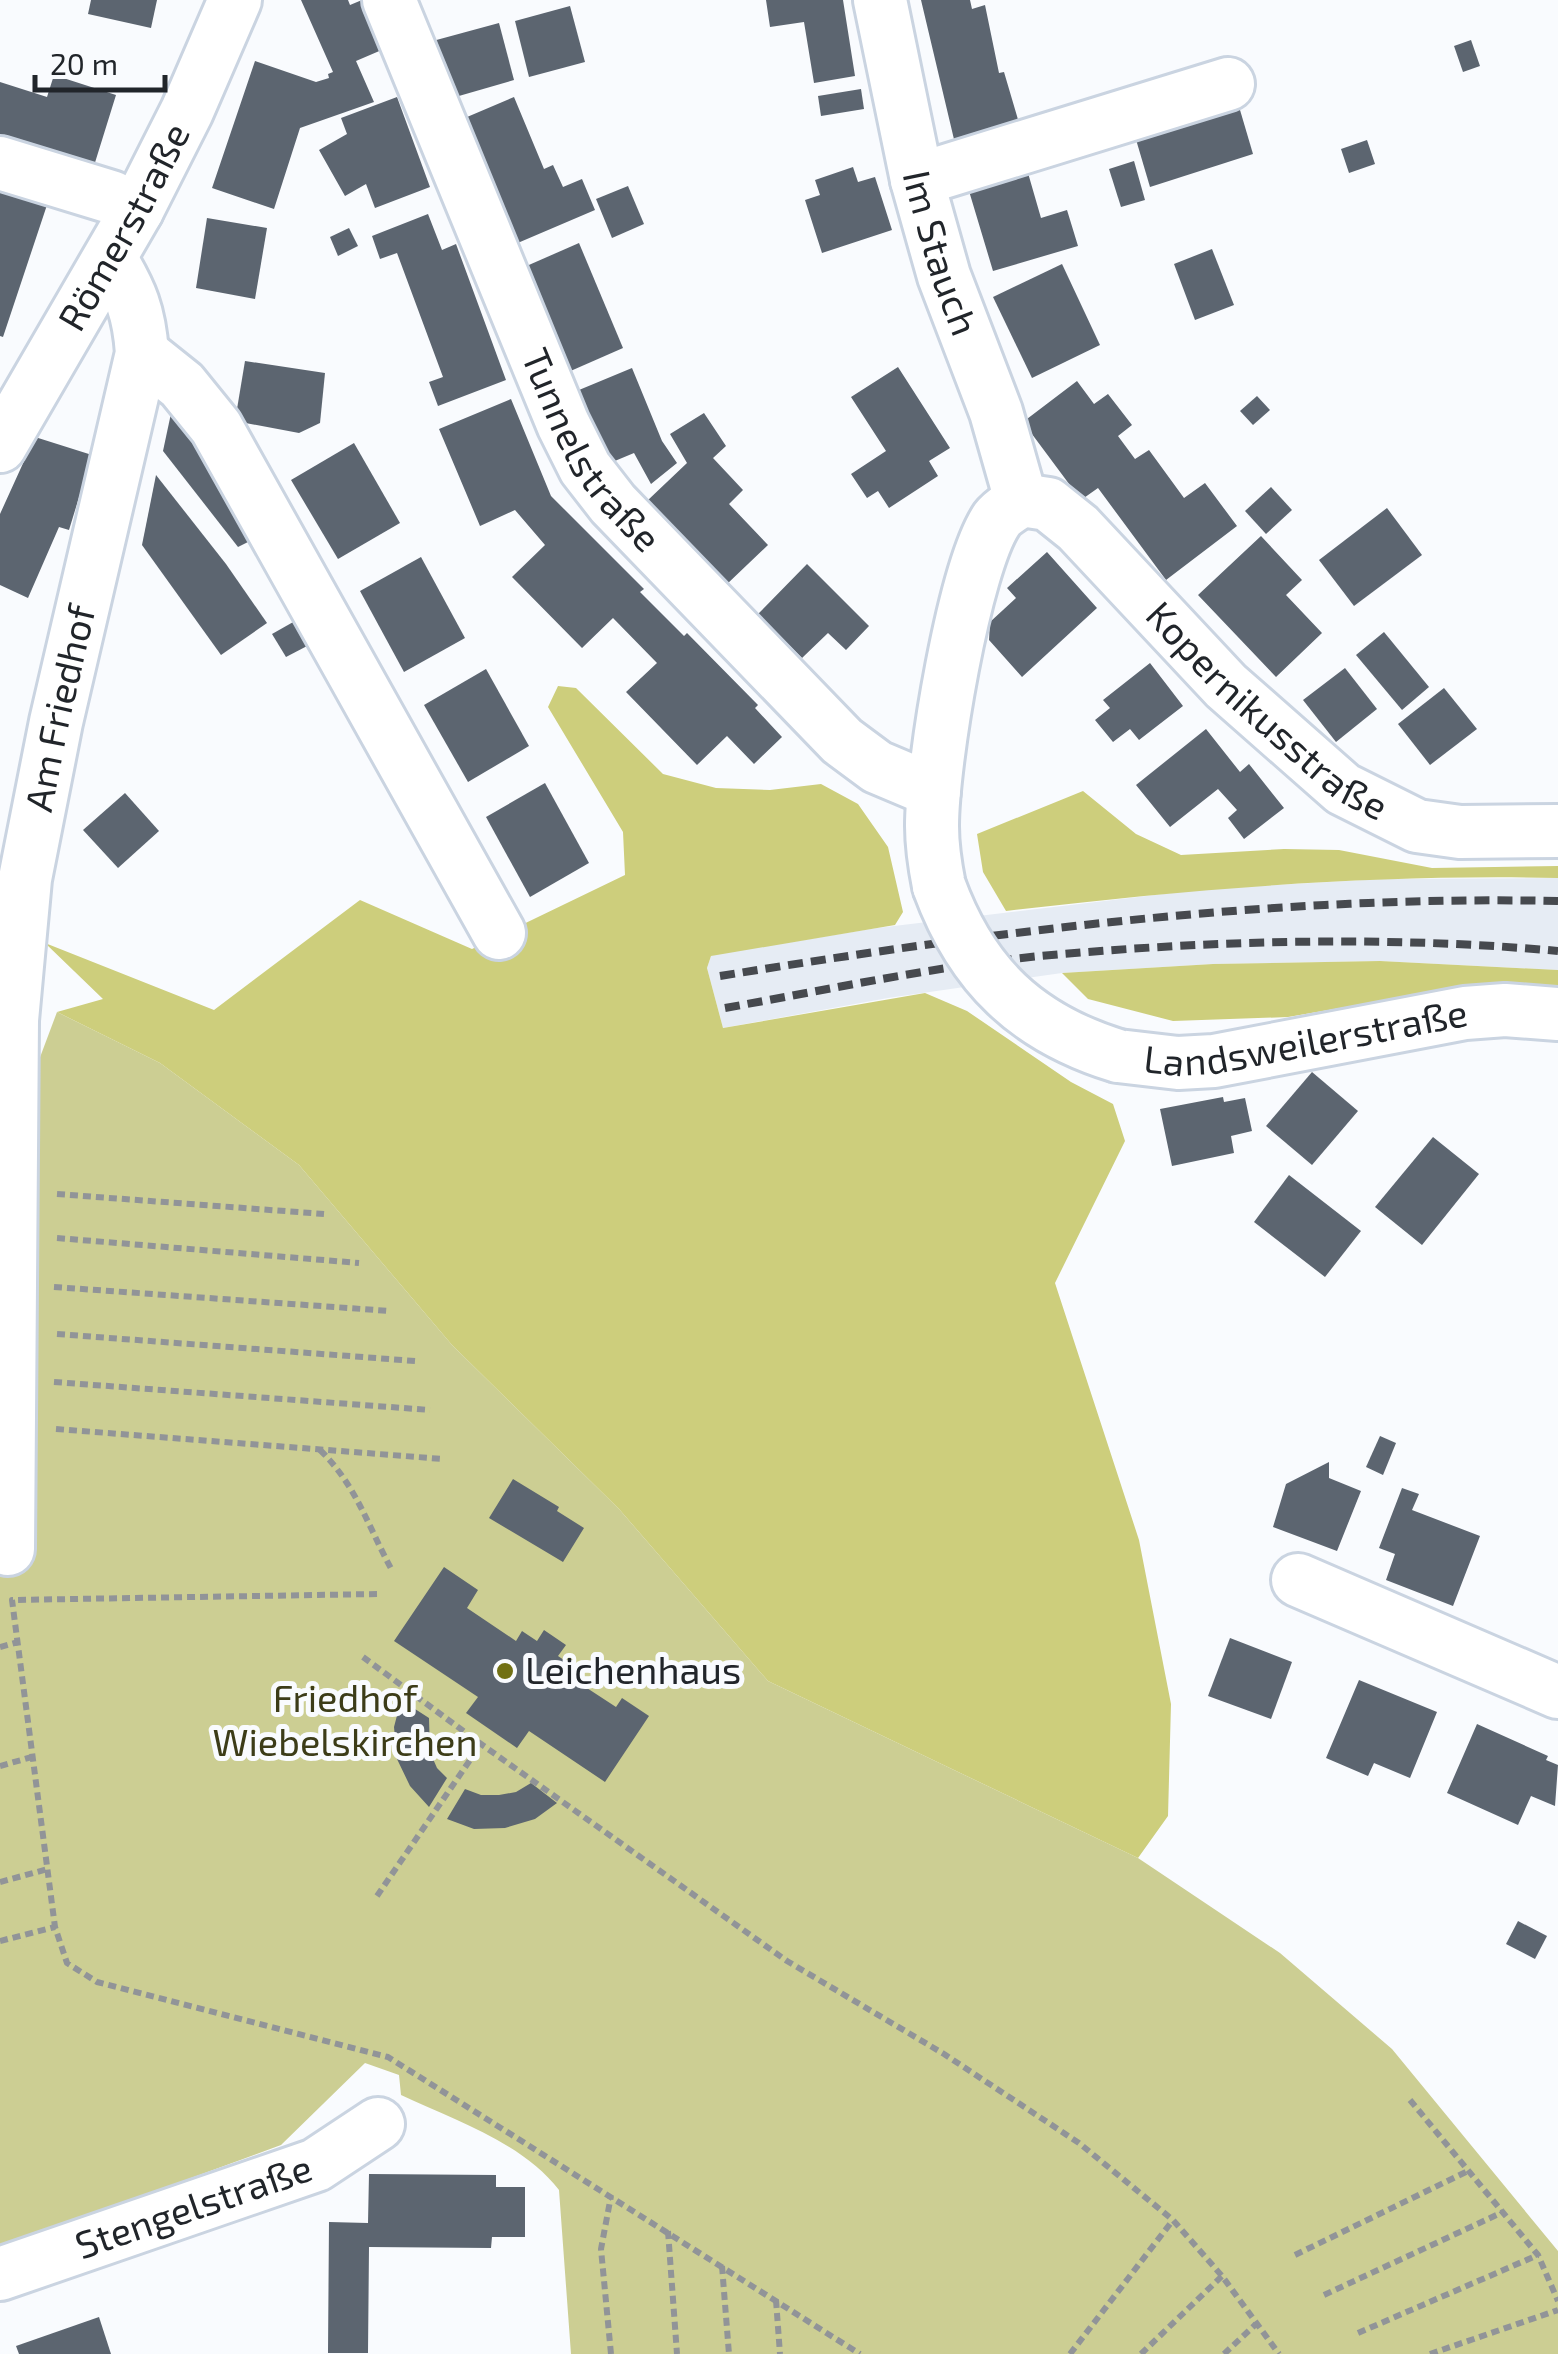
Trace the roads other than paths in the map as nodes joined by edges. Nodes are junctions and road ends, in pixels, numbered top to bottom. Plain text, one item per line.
1 (236, 0) edge
2 (389, 0) edge
3 (880, 0) edge
4 (1228, 84) dead end
5 (0, 163) edge
6 (917, 180) junction
7 (138, 210) junction
8 (110, 258) junction
9 (142, 353) junction
10 (0, 446) edge
11 (1021, 500) junction
12 (934, 791) junction
13 (1558, 831) edge
14 (499, 933) dead end
15 (1558, 1014) edge
16 (8, 1549) dead end
17 (1298, 1580) dead end
18 (1558, 1692) edge
19 (378, 2124) dead end
20 (0, 2274) edge

1 - 7 street, Römerstraße
2 - 12 street, Tunnelstraße
3 - 6 street, Im Stauch
4 - 6 street
5 - 7 street
6 - 11 street, Im Stauch
7 - 8 street, Römerstraße
8 - 9 street, Am Friedhof
8 - 10 street, Römerstraße
9 - 14 street
9 - 16 street, Am Friedhof
11 - 12 street, Landsweilerstraße
11 - 13 street, Kopernikusstraße
12 - 15 street, Landsweilerstraße, bridge
17 - 18 street
19 - 20 street, Stengelstraße

